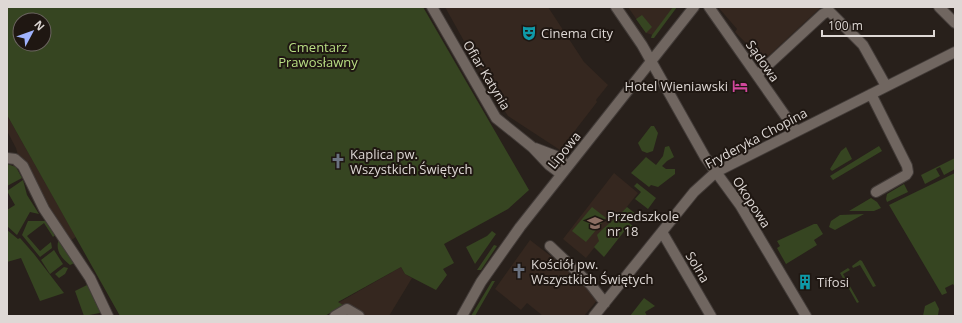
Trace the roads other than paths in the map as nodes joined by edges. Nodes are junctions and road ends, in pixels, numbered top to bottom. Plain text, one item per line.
1 (432, 7) edge
2 (616, 7) edge
3 (694, 7) edge
4 (709, 7) edge
5 (939, 7) edge
6 (955, 23) edge
7 (955, 52) edge
8 (651, 62) junction
9 (757, 75) junction
10 (886, 86) junction
11 (872, 94) junction
12 (796, 131) junction
13 (532, 147) junction
14 (7, 158) edge
15 (568, 166) junction
16 (716, 172) junction
17 (561, 174) junction
18 (876, 192) dead end
19 (662, 232) junction
20 (550, 246) dead end
21 (601, 311) edge
22 (108, 316) edge
23 (335, 316) edge
24 (359, 316) edge
25 (462, 316) edge
26 (712, 316) edge
27 (806, 316) edge

1 - 13 street, Ofiar Katynia
2 - 8 street, Okopowa
3 - 8 street, Lipowa
4 - 9 street, Sądowa
5 - 6 street
7 - 10 street, Fryderyka Chopina
8 - 15 street, Lipowa
8 - 16 street, Okopowa
9 - 10 street
9 - 12 street, Sądowa
10 - 11 street, Fryderyka Chopina
11 - 12 street, Fryderyka Chopina
11 - 18 street
12 - 16 street, Fryderyka Chopina
13 - 15 street, Ofiar Katynia
13 - 17 street, Ofiar Katynia
14 - 22 street
15 - 17 street, Lipowa
16 - 19 street, Fryderyka Chopina
16 - 27 street, Okopowa
17 - 25 street, Lipowa
19 - 21 street, Fryderyka Chopina
19 - 26 street, Solna
20 - 21 street
23 - 24 street

